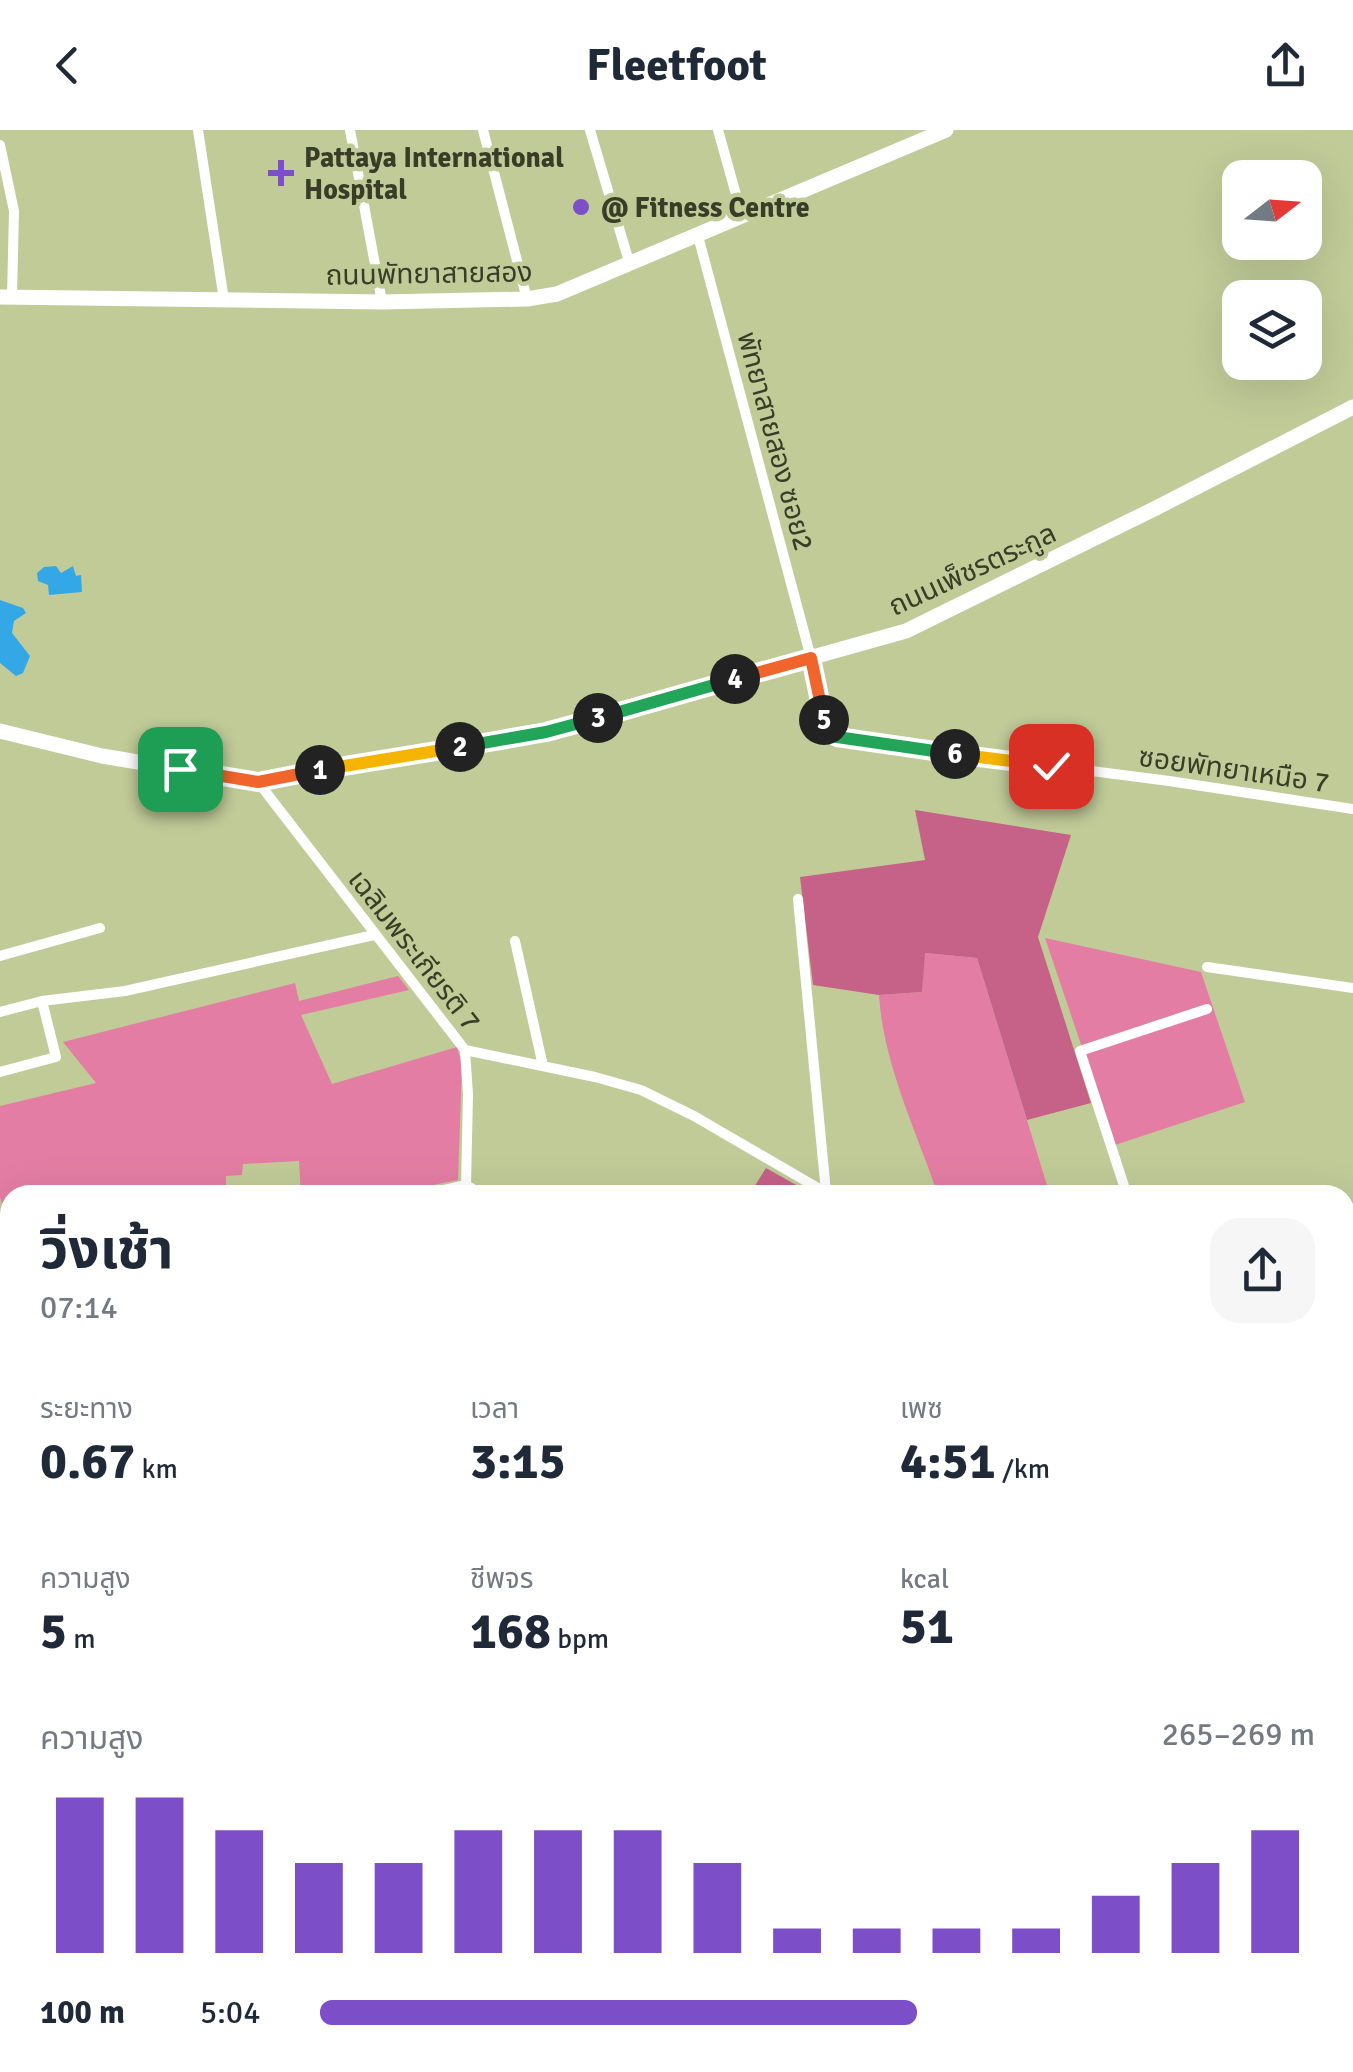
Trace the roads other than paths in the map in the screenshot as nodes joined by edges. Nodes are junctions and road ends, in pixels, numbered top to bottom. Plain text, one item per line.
1 (198, 130) edge
2 (350, 130) edge
3 (483, 130) edge
4 (590, 130) edge
5 (718, 130) edge
6 (946, 130) edge
7 (0, 146) edge
8 (742, 216) junction
9 (698, 236) junction
10 (630, 265) junction
11 (6, 297) edge
12 (527, 299) junction
13 (224, 300) junction
14 (382, 302) junction
15 (1352, 407) edge
16 (811, 658) junction
17 (0, 730) edge
18 (258, 782) junction
19 (1353, 809) edge
20 (798, 899) dead end
21 (100, 928) dead end
22 (374, 935) junction
23 (515, 941) dead end
24 (0, 956) edge
25 (1208, 967) dead end
26 (1353, 988) edge
27 (42, 1001) junction
28 (1206, 1009) dead end
29 (0, 1010) edge
30 (465, 1050) junction
31 (544, 1066) junction
32 (0, 1072) edge
33 (468, 1185) edge
34 (814, 1185) edge
35 (827, 1185) edge
36 (1124, 1185) edge

1 - 13 street
2 - 14 street
3 - 12 street
4 - 10 street
5 - 8 street
6 - 8 street, ถนนพัทยาสายสอง
7 - 11 street
8 - 9 street, ถนนพัทยาสายสอง
9 - 10 street, ถนนพัทยาสายสอง
9 - 16 street, พัทยาสายสอง ซอย2
10 - 12 street, ถนนพัทยาสายสอง
11 - 13 street, ถนนพัทยาสายสอง
12 - 14 street, ถนนพัทยาสายสอง
13 - 14 street, ถนนพัทยาสายสอง
15 - 16 street, ถนนเพ็ชรตระกูล
16 - 18 street, ถนนเพ็ชรตระกูล
16 - 19 street, ซอยพัทยาเหนือ 7
17 - 18 street, ถนนเพ็ชรตระกูล
18 - 22 street, เฉลิมพระเกียรติ 7
20 - 35 street
21 - 24 street
22 - 27 street
22 - 30 street, เฉลิมพระเกียรติ 7
23 - 31 street
25 - 26 street
27 - 29 street
27 - 32 street
28 - 36 street
30 - 31 street
30 - 33 street, เฉลิมพระเกียรติ 7
31 - 34 street

